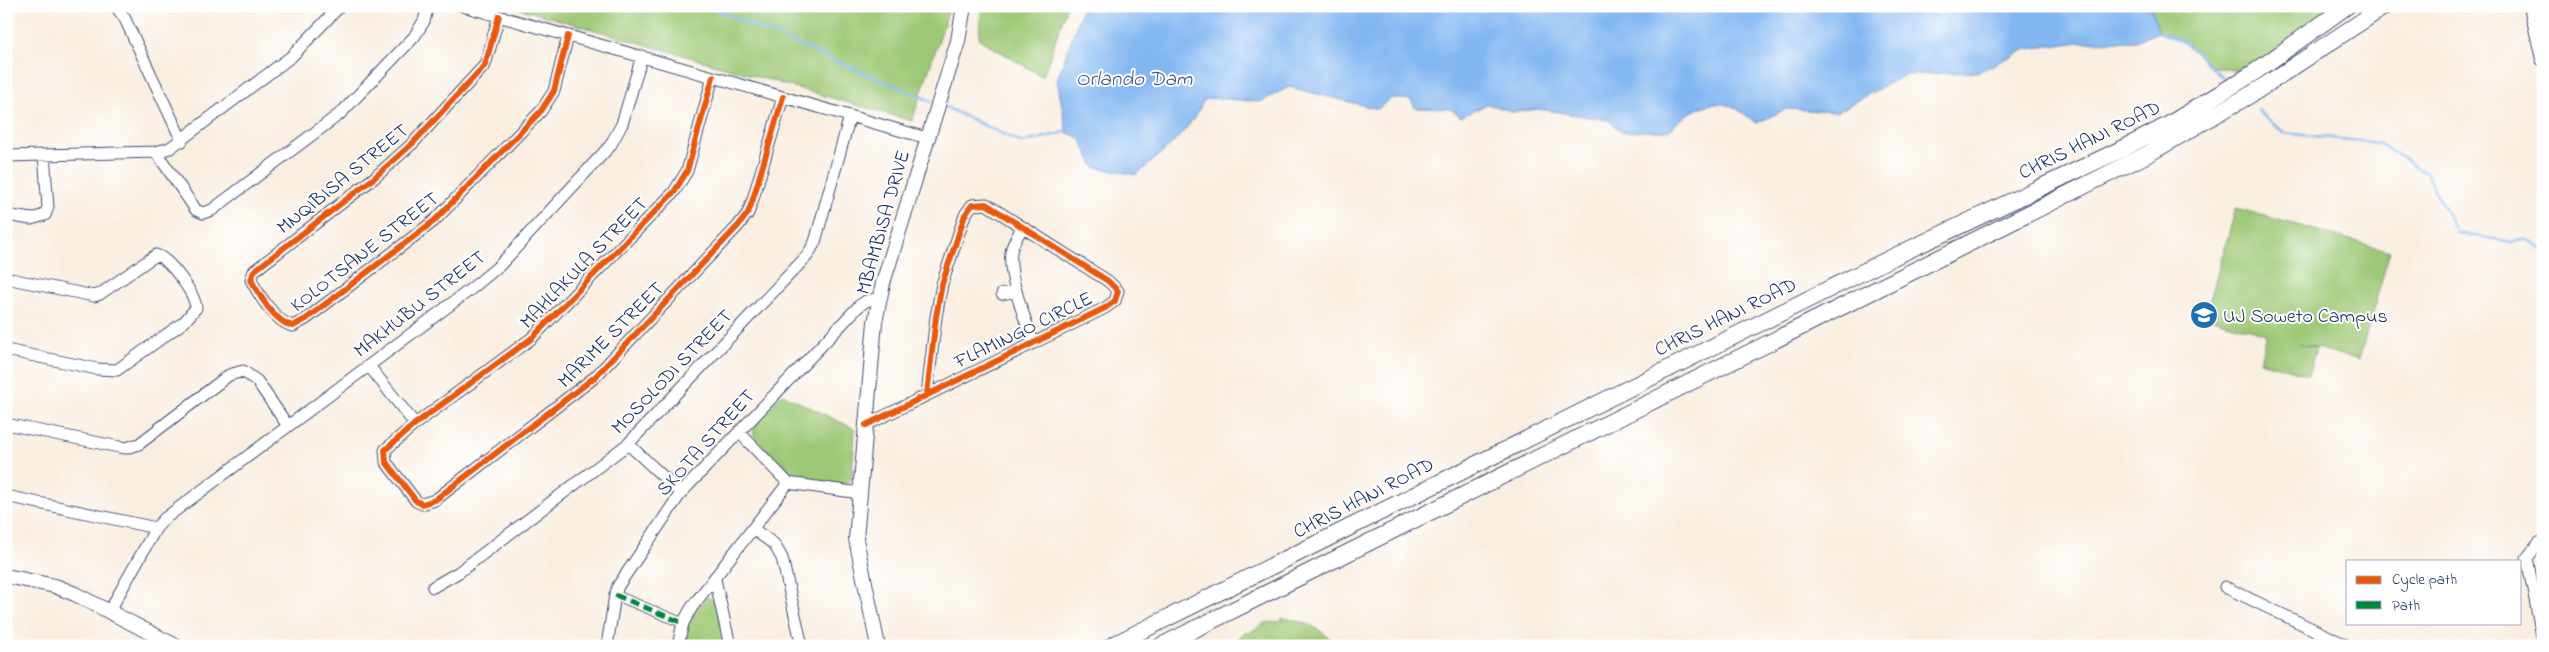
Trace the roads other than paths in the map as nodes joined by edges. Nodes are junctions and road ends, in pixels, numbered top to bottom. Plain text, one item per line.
1 (116, 6) edge
2 (340, 6) edge
3 (428, 6) edge
4 (463, 6) edge
5 (964, 6) edge
6 (2347, 6) edge
7 (2385, 6) edge
8 (2536, 11) edge
9 (499, 16) junction
10 (568, 36) junction
11 (642, 56) junction
12 (2543, 59) edge
13 (713, 77) junction
14 (783, 97) junction
15 (850, 116) junction
16 (927, 138) junction
17 (182, 141) junction
18 (156, 152) junction
19 (44, 155) junction
20 (6, 156) edge
21 (6, 215) edge
22 (1022, 228) junction
23 (1887, 260) junction
24 (6, 278) edge
25 (1898, 280) junction
26 (255, 287) joint
27 (1016, 291) junction
28 (1002, 294) dead end
29 (879, 298) junction
30 (1033, 342) junction
31 (6, 350) edge
32 (369, 366) junction
33 (927, 394) junction
34 (6, 424) edge
35 (415, 424) junction
36 (866, 425) junction
37 (288, 426) junction
38 (739, 432) junction
39 (628, 444) junction
40 (788, 483) junction
41 (681, 493) junction
42 (860, 493) junction
43 (6, 496) edge
44 (156, 528) junction
45 (753, 530) junction
46 (2543, 541) edge
47 (6, 576) edge
48 (715, 579) junction
49 (433, 587) dead end
50 (2225, 587) dead end
51 (615, 595) junction
52 (110, 610) junction
53 (683, 623) junction
54 (2543, 641) edge
55 (176, 646) edge
56 (607, 646) edge
57 (678, 646) edge
58 (730, 646) edge
59 (802, 646) edge
60 (878, 646) edge
61 (1111, 646) edge
62 (1161, 646) edge
63 (2348, 646) edge

1 - 17 street
2 - 17 street
3 - 18 street
4 - 9 street, MBAMBISA DRIVE
5 - 16 street
6 - 23 main road, CHRIS HANI ROAD
7 - 25 main road, CHRIS HANI ROAD
8 - 12 street
9 - 10 street, MBAMBISA DRIVE
9 - 26 street, MNQIBISA STREET
10 - 11 street, MBAMBISA DRIVE
10 - 26 street, KOLOTSANE STREET
11 - 13 street, MBAMBISA DRIVE
11 - 32 street, MAKHUBU STREET
13 - 14 street, MBAMBISA DRIVE
13 - 35 street, MAHLAKULA STREET
14 - 15 street, MBAMBISA DRIVE
14 - 35 street, MARIME STREET
15 - 16 street, MBAMBISA DRIVE
15 - 39 street, MOSOLODI STREET
16 - 29 street, MBAMBISA DRIVE
17 - 18 street
18 - 19 street
19 - 20 street
19 - 21 street
22 - 27 street
22 - 30 street, FLAMINGO CIRCLE
22 - 33 street, FLAMINGO CIRCLE
23 - 25 main road
23 - 61 main road, CHRIS HANI ROAD
24 - 31 street
25 - 62 main road, CHRIS HANI ROAD
27 - 28 street
27 - 30 street
29 - 36 street, MBAMBISA DRIVE
29 - 38 street, SKOTA STREET
30 - 33 street, FLAMINGO CIRCLE
32 - 35 street
32 - 37 street, MAKHUBU STREET
33 - 36 street, FLAMINGO CIRCLE
34 - 37 street
36 - 42 street, MBAMBISA DRIVE
37 - 44 street, MAKHUBU STREET
38 - 40 street
38 - 41 street, SKOTA STREET
39 - 41 street
39 - 49 street, MOSOLODI STREET
40 - 42 street
40 - 45 street
41 - 51 street, SKOTA STREET
42 - 60 street, MBAMBISA DRIVE
43 - 44 street
44 - 52 street, MAKHUBU STREET
45 - 48 street
45 - 59 street
46 - 54 street
47 - 52 street
48 - 53 street
48 - 58 street
50 - 63 street
51 - 53 street
51 - 56 street, SKOTA STREET
52 - 55 street
53 - 57 street

